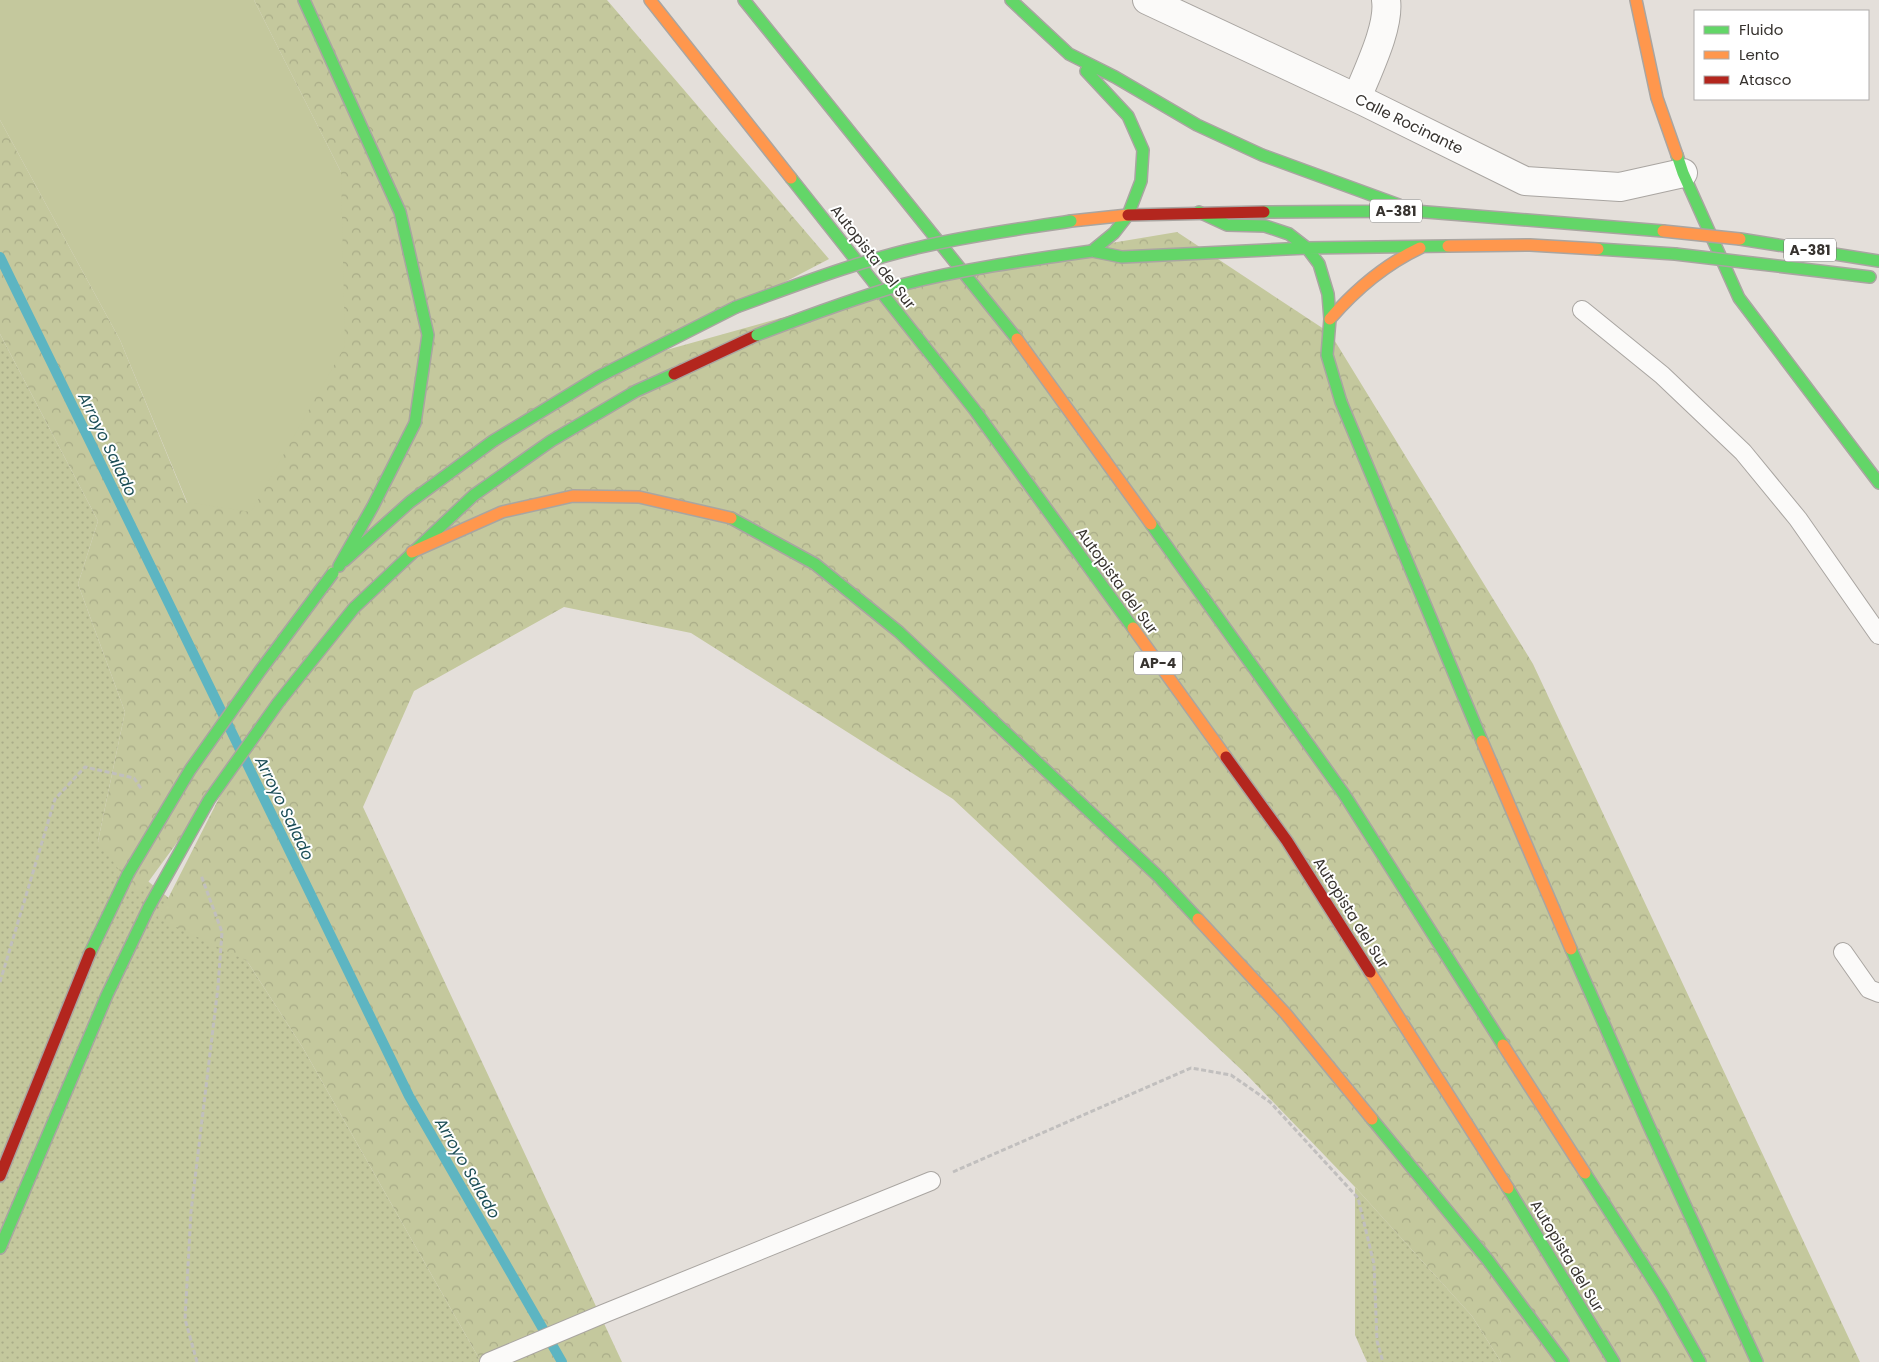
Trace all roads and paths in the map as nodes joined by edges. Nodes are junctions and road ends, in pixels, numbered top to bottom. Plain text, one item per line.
1 (304, 0) edge
2 (650, 0) edge
3 (744, 0) edge
4 (1011, 0) edge
5 (1147, 0) edge
6 (1636, 0) edge
7 (1387, 4) edge
8 (1069, 54) junction
9 (1357, 98) junction
10 (1683, 173) junction
11 (1414, 211) junction
12 (1199, 212) junction
13 (1128, 215) junction
14 (1425, 246) junction
15 (1307, 248) junction
16 (1092, 251) junction
17 (1879, 261) edge
18 (1879, 279) edge
19 (1582, 310) dead end
20 (1330, 319) junction
21 (1879, 483) edge
22 (412, 552) junction
23 (336, 570) junction
24 (1879, 635) edge
25 (144, 793) dead end
26 (198, 872) dead end
27 (1843, 952) dead end
28 (0, 982) edge
29 (1879, 993) edge
30 (0, 1176) edge
31 (931, 1181) joint
32 (0, 1248) edge
33 (198, 1362) edge
34 (490, 1362) edge
35 (1383, 1362) edge
36 (1563, 1362) edge
37 (1614, 1362) edge
38 (1700, 1362) edge
39 (1757, 1362) edge

1 - 23 main road
2 - 37 main road, Autopista del Sur / AP-4
3 - 38 main road
4 - 8 main road
5 - 9 street, Calle Rocinante
6 - 10 main road
7 - 9 street
8 - 11 main road
8 - 13 main road
9 - 10 street, Calle Rocinante
10 - 21 main road
11 - 12 main road, A-381
11 - 17 main road, A-381, bridge
12 - 13 main road, A-381
12 - 15 main road
13 - 16 main road
13 - 23 main road, bridge
14 - 15 main road, A-381
14 - 18 main road, A-381, bridge
14 - 20 main road
15 - 16 main road, A-381
15 - 20 main road
16 - 22 main road, bridge
19 - 24 lane
20 - 39 main road
22 - 32 main road, bridge
22 - 36 main road
23 - 30 main road, bridge
25 - 28 path
26 - 33 path
27 - 29 lane
31 - 34 lane
31 - 35 path

